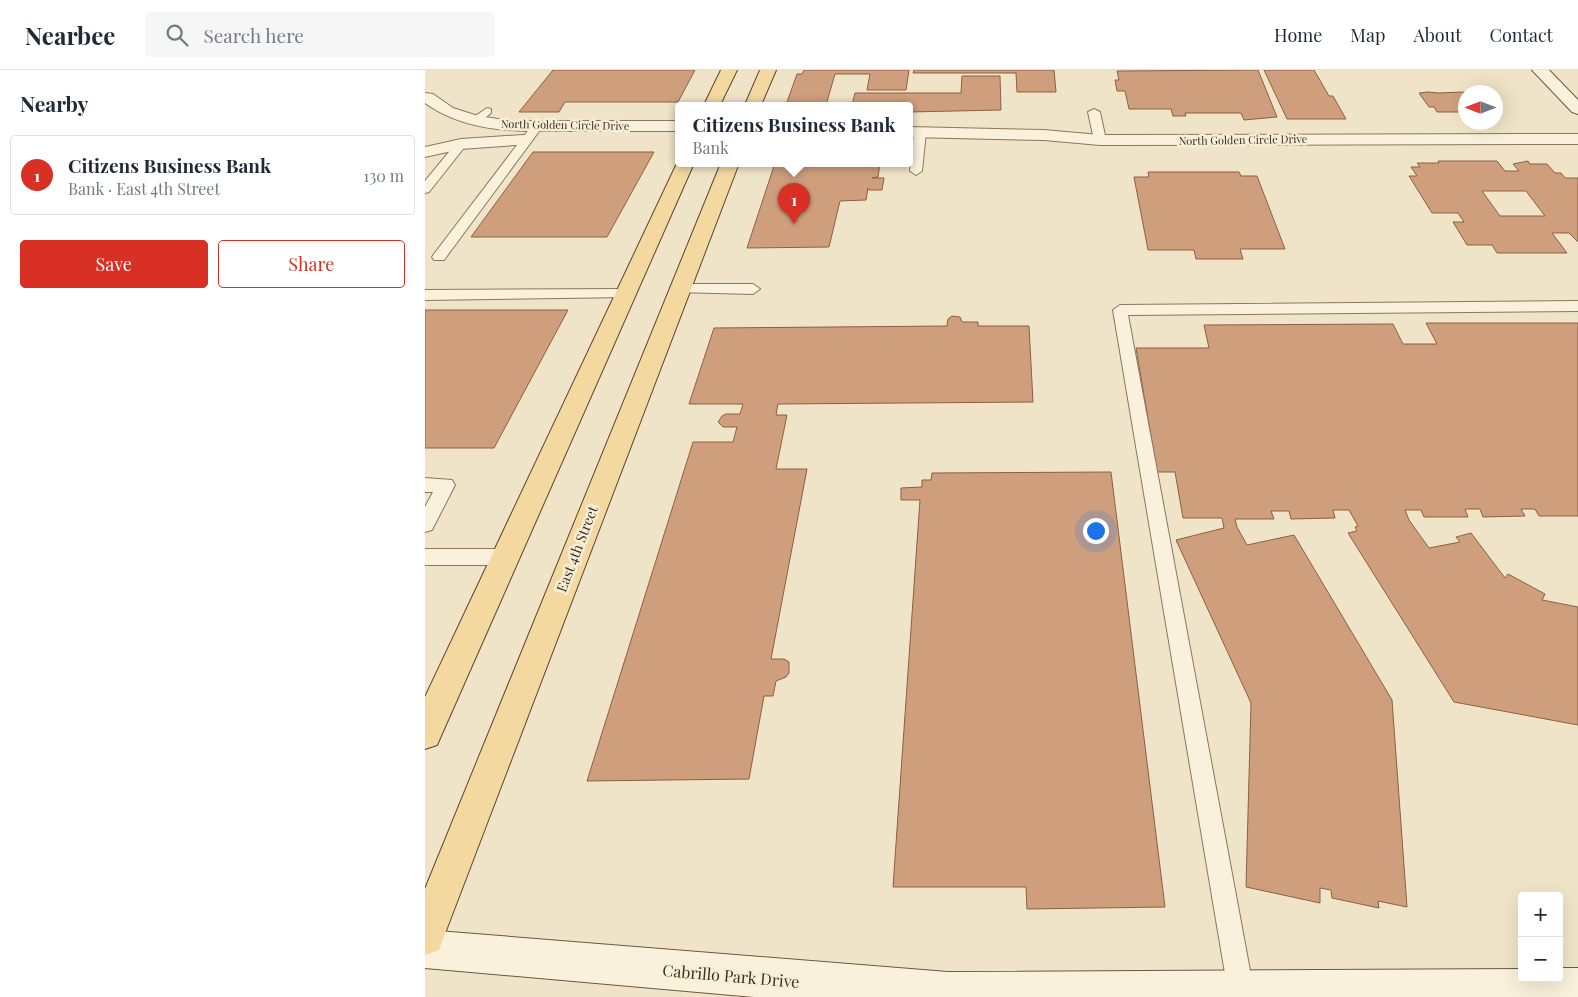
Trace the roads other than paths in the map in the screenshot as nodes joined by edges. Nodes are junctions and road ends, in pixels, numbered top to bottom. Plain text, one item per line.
1 (729, 70) edge
2 (768, 70) edge
3 (1540, 70) edge
4 (426, 99) edge
5 (713, 102) edge
6 (754, 102) edge
7 (1578, 108) edge
8 (1094, 112) dead end
9 (537, 126) junction
10 (675, 126) edge
11 (915, 132) edge
12 (675, 137) edge
13 (1578, 139) edge
14 (527, 140) junction
15 (1100, 140) junction
16 (461, 144) junction
17 (425, 152) edge
18 (683, 167) edge
19 (728, 167) edge
20 (916, 170) dead end
21 (425, 189) edge
22 (439, 257) dead end
23 (680, 289) junction
24 (753, 289) dead end
25 (625, 294) junction
26 (425, 295) edge
27 (1578, 306) edge
28 (425, 485) edge
29 (425, 524) edge
30 (425, 557) edge
31 (506, 557) junction
32 (425, 733) edge
33 (425, 936) edge
34 (425, 949) edge
35 (1578, 988) edge
36 (1240, 992) junction
37 (948, 994) edge

1 - 5 main road
2 - 6 main road
3 - 7 street
4 - 9 street, North Golden Circle Drive
8 - 15 lane
9 - 10 street, North Golden Circle Drive
9 - 14 lane
11 - 15 street, North Golden Circle Drive
11 - 20 lane
12 - 14 street, North Golden Circle Drive
13 - 15 street, North Golden Circle Drive
14 - 16 street, North Golden Circle Drive
14 - 22 lane
16 - 17 street, North Golden Circle Drive
16 - 21 lane
18 - 25 main road
19 - 23 main road, East 4th Street
23 - 24 lane
23 - 33 main road, East 4th Street
25 - 26 lane
25 - 31 main road
27 - 36 lane
28 - 29 lane
30 - 31 lane
31 - 32 main road
34 - 37 street, Cabrillo Park Drive
35 - 36 street, Cabrillo Park Drive
36 - 37 street, Cabrillo Park Drive

